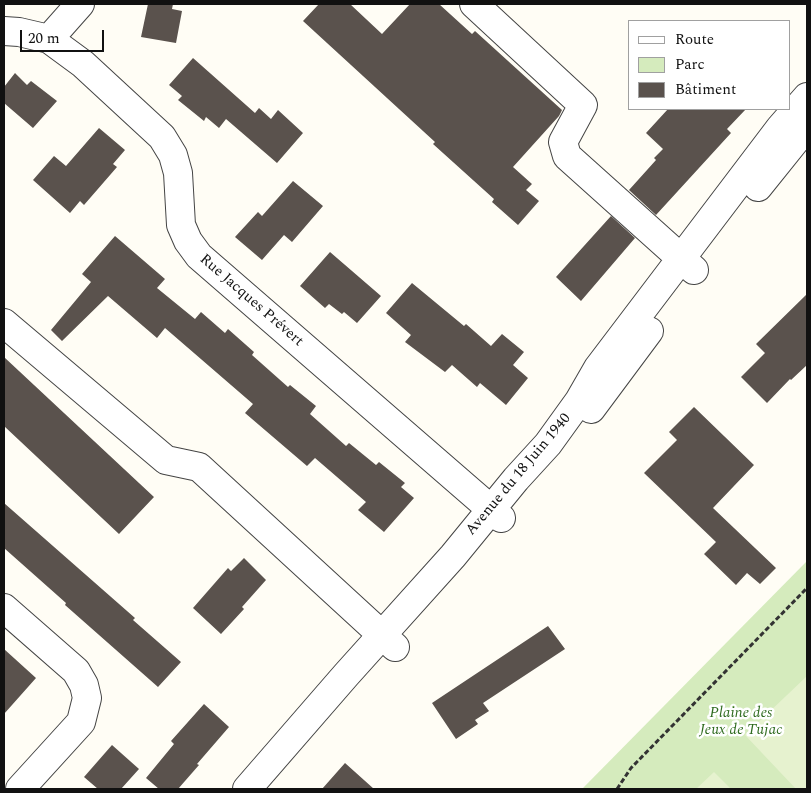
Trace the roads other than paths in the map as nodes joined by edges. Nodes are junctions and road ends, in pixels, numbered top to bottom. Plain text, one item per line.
1 (80, 4) edge
2 (474, 4) edge
3 (4, 31) edge
4 (50, 39) junction
5 (807, 97) edge
6 (807, 126) edge
7 (687, 264) junction
8 (4, 323) edge
9 (496, 514) junction
10 (4, 608) edge
11 (388, 641) junction
12 (20, 789) edge
13 (247, 789) edge
14 (272, 789) edge

1 - 4 street
2 - 7 street
3 - 4 street, Rue Jacques Prévert
4 - 9 street, Rue Jacques Prévert
5 - 7 street, Avenue du 18 Juin 1940
6 - 7 street, Avenue du 18 Juin 1940
7 - 9 street, Avenue du 18 Juin 1940
8 - 11 street
9 - 11 street, Avenue du 18 Juin 1940
10 - 12 street
11 - 13 street, Avenue du 18 Juin 1940
11 - 14 street, Avenue du 18 Juin 1940

